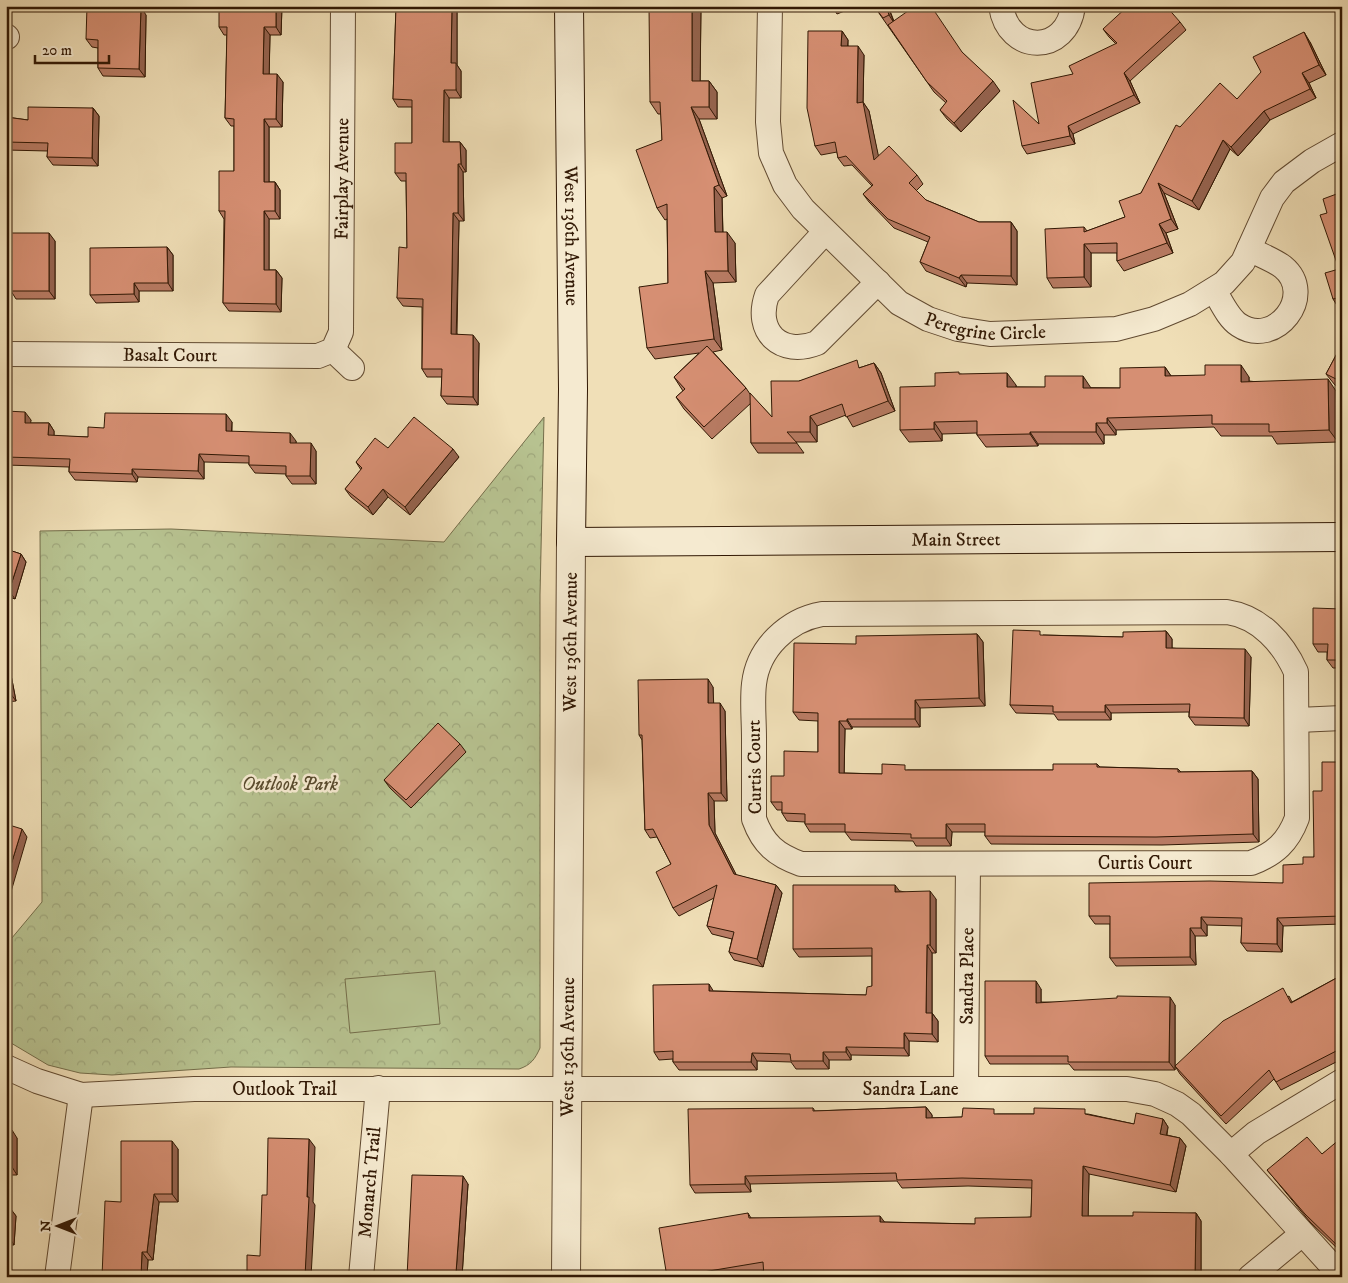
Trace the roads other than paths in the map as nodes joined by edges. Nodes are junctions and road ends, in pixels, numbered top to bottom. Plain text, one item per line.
1 (343, 6) edge
2 (569, 6) edge
3 (770, 6) edge
4 (1001, 6) edge
5 (1073, 6) edge
6 (1342, 144) edge
7 (825, 232) junction
8 (1249, 249) junction
9 (878, 282) junction
10 (1214, 290) junction
11 (333, 350) junction
12 (6, 354) edge
13 (352, 368) dead end
14 (1342, 537) edge
15 (571, 542) junction
16 (1342, 718) edge
17 (1298, 720) junction
18 (968, 864) junction
19 (6, 1067) edge
20 (1342, 1081) edge
21 (966, 1087) junction
22 (378, 1088) junction
23 (568, 1088) junction
24 (81, 1094) junction
25 (1231, 1154) junction
26 (1302, 1234) junction
27 (58, 1277) edge
28 (361, 1277) edge
29 (566, 1277) edge
30 (1250, 1277) edge
31 (1342, 1277) edge

1 - 11 street, Fairplay Avenue
2 - 15 main road, West 136th Avenue
3 - 7 street, Peregrine Circle
4 - 5 street
6 - 8 street, Peregrine Circle
7 - 9 street, Peregrine Circle
7 - 9 street
8 - 10 street, Peregrine Circle
8 - 10 street
9 - 10 street, Peregrine Circle
11 - 12 street, Basalt Court
11 - 13 street
14 - 15 main road, Main Street
15 - 23 main road, West 136th Avenue
16 - 17 street
17 - 18 street, Curtis Court
17 - 18 street, Curtis Court
18 - 21 street, Sandra Place
19 - 24 street, Outlook Trail
20 - 25 street
21 - 23 street, Sandra Lane
21 - 25 street, Sandra Lane
22 - 23 street, Outlook Trail
22 - 24 street, Outlook Trail
22 - 28 street, Monarch Trail
23 - 29 main road, West 136th Avenue
24 - 27 street
25 - 26 street, Sandra Lane
26 - 30 street
26 - 31 street, Sandra Lane

